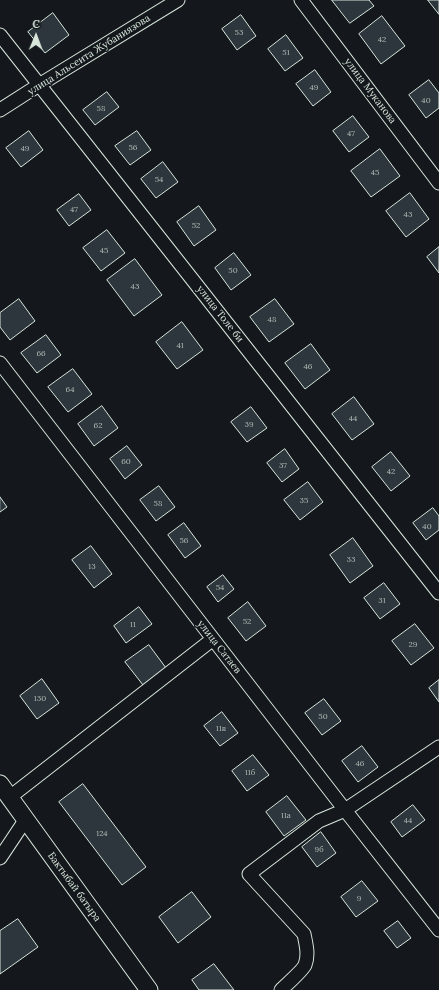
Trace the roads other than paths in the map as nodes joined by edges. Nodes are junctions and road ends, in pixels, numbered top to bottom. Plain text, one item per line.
1 (178, 0) edge
2 (301, 0) edge
3 (0, 35) edge
4 (39, 85) junction
5 (0, 110) edge
6 (439, 183) edge
7 (0, 363) edge
8 (439, 593) edge
9 (213, 639) junction
10 (439, 748) edge
11 (5, 790) edge
12 (345, 810) junction
13 (26, 819) junction
14 (0, 858) edge
15 (439, 930) edge
16 (148, 990) edge
17 (281, 990) edge

1 - 4 street, улица Альсеита Жубаниязова
2 - 6 street, улица Муканова
3 - 4 street, улица Толе би
4 - 5 street, улица Альсеита Жубаниязова
4 - 8 street, улица Толе би
7 - 9 street, улица Сатаев
9 - 11 street
9 - 12 street, улица Сатаев
10 - 12 street
11 - 13 street, Бактыбай батыра
12 - 15 street, улица Сатаев
12 - 17 street
13 - 14 street
13 - 16 street, Бактыбай батыра

